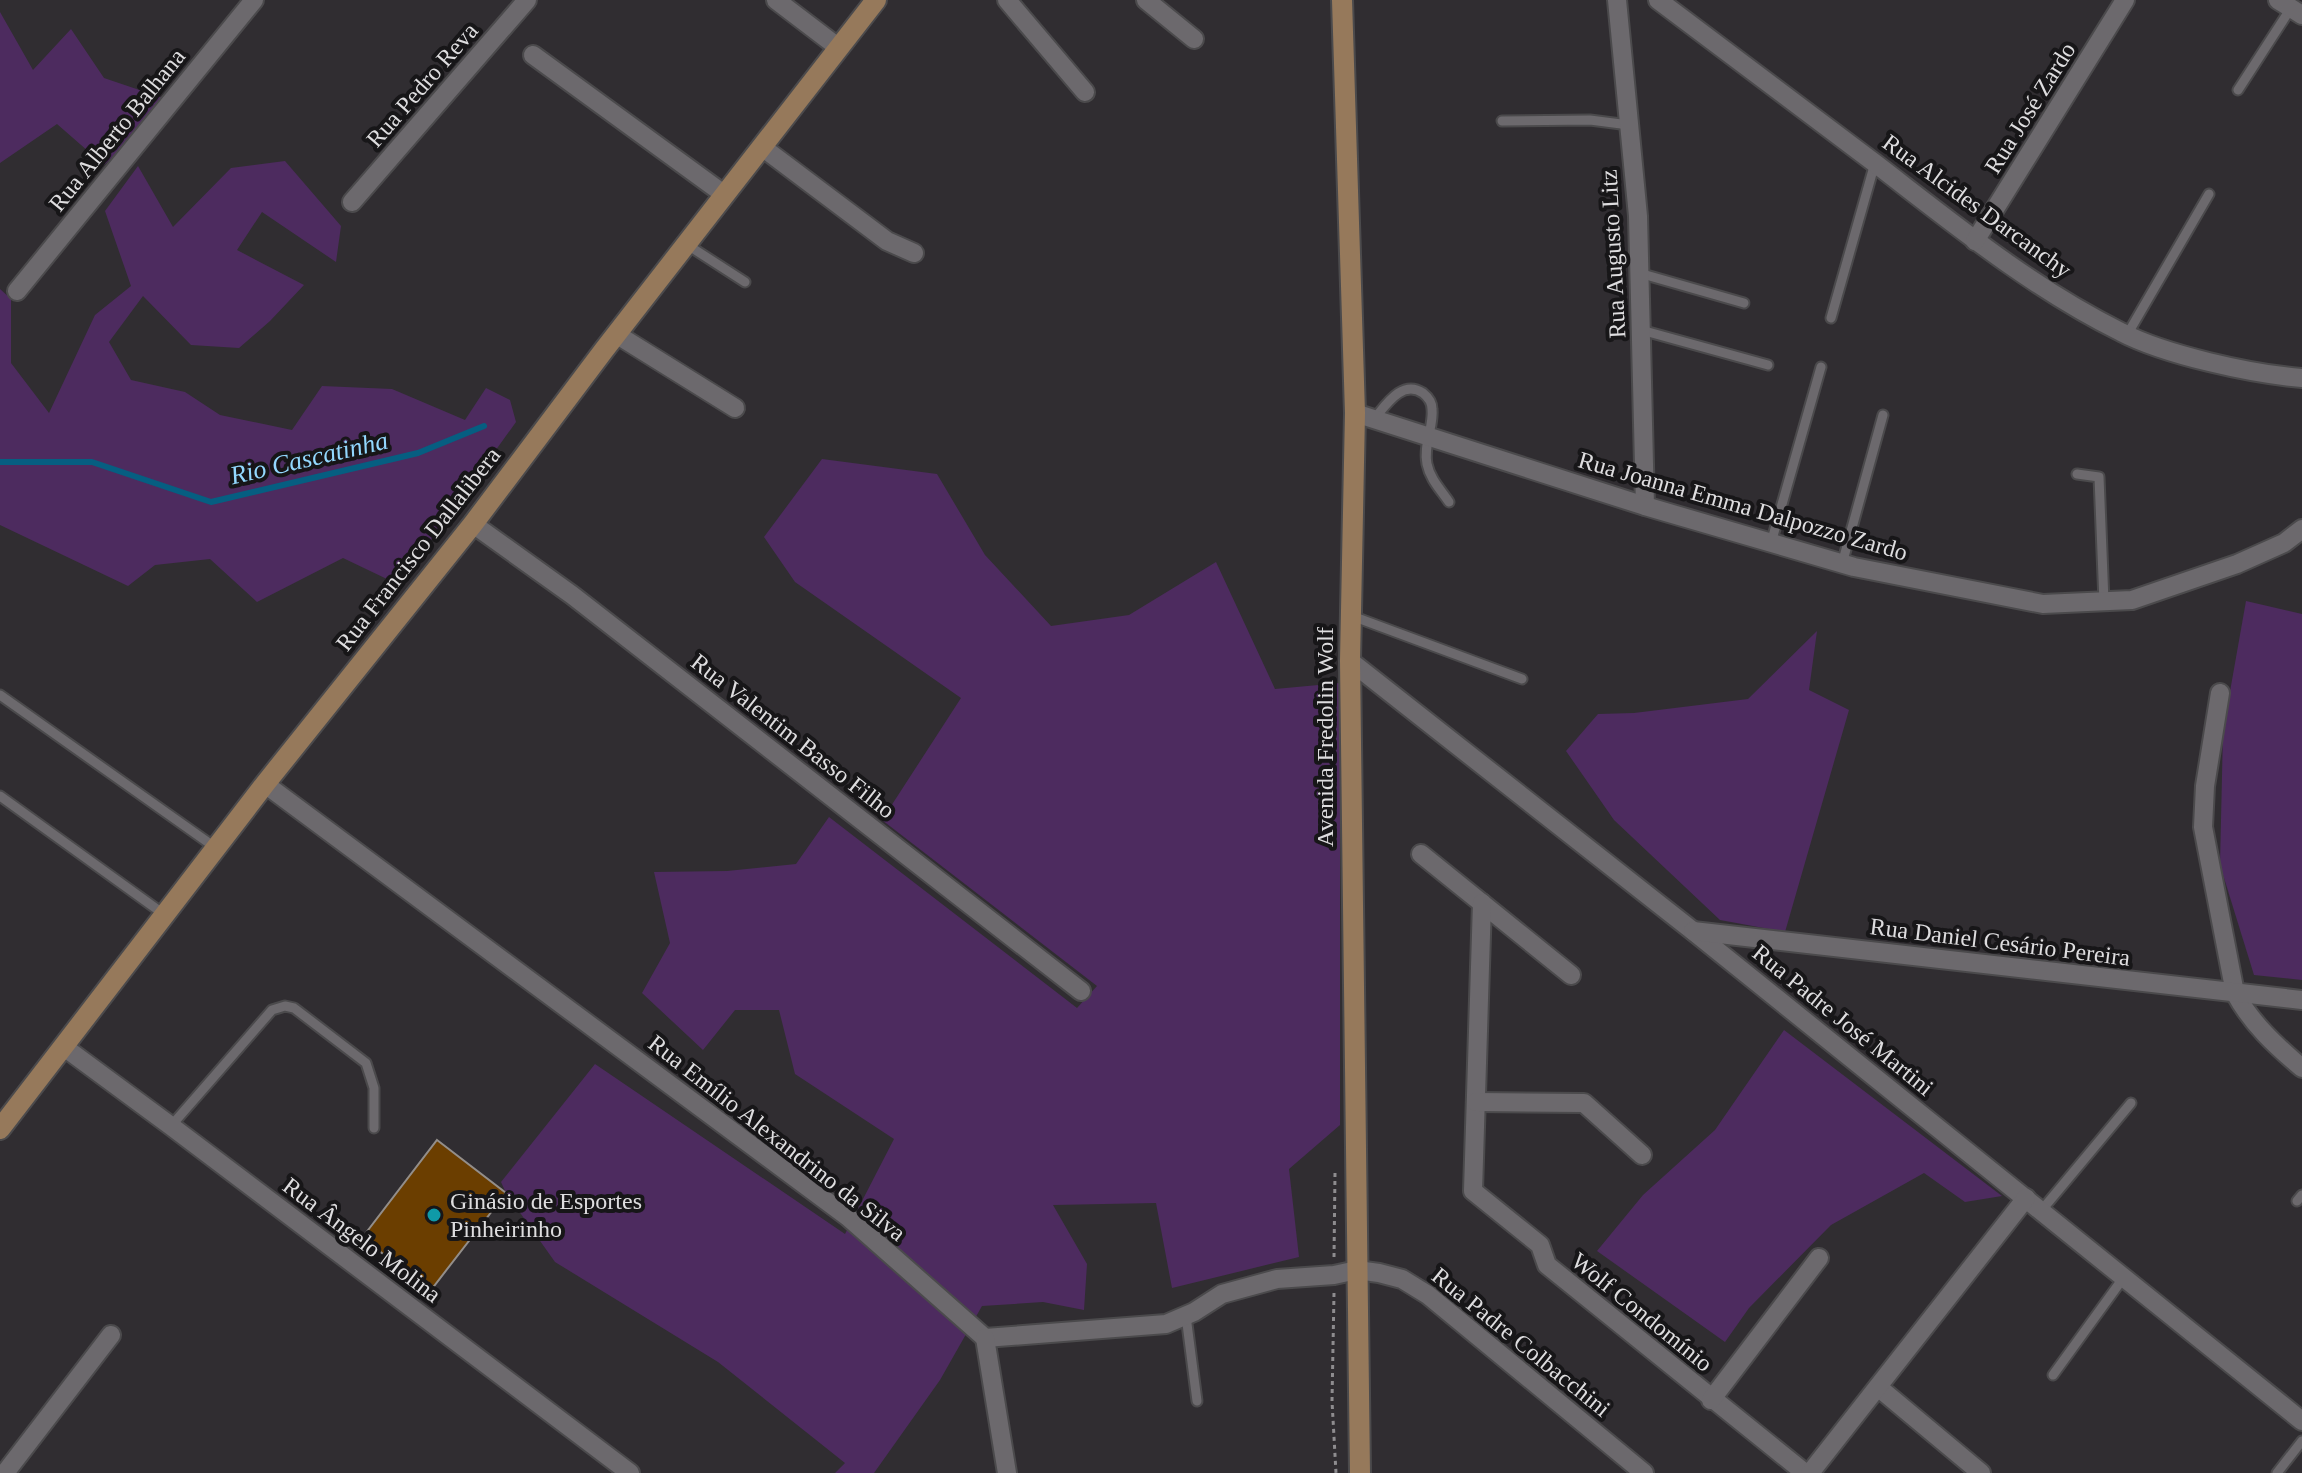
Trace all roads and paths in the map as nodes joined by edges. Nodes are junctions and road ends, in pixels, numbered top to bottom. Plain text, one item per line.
1 (254, 0) edge
2 (527, 0) edge
3 (776, 0) edge
4 (876, 0) edge
5 (1007, 0) edge
6 (1146, 0) edge
7 (1342, 0) edge
8 (1617, 0) edge
9 (1658, 0) edge
10 (2125, 0) edge
11 (2290, 8) edge
12 (1194, 39) dead end
13 (839, 48) junction
14 (533, 55) dead end
15 (2238, 90) dead end
16 (1085, 92) dead end
17 (1502, 121) dead end
18 (1629, 125) junction
19 (762, 147) junction
20 (1875, 163) junction
21 (2209, 194) dead end
22 (725, 195) junction
23 (352, 202) dead end
24 (1975, 241) junction
25 (686, 244) junction
26 (914, 253) dead end
27 (1639, 273) junction
28 (745, 282) dead end
29 (17, 291) dead end
30 (1744, 303) dead end
31 (1831, 318) dead end
32 (1641, 330) junction
33 (616, 334) junction
34 (2127, 335) junction
35 (1768, 365) dead end
36 (1821, 367) dead end
37 (2302, 378) edge
38 (735, 408) dead end
39 (1883, 415) dead end
40 (1364, 416) junction
41 (1427, 436) junction
42 (2077, 474) dead end
43 (1449, 502) dead end
44 (1645, 506) junction
45 (473, 524) junction
46 (2302, 529) edge
47 (1771, 543) junction
48 (1842, 564) junction
49 (2104, 602) junction
50 (1351, 616) junction
51 (1350, 661) junction
52 (1522, 679) dead end
53 (2220, 693) dead end
54 (0, 695) edge
55 (265, 784) junction
56 (0, 796) edge
57 (216, 848) junction
58 (1421, 854) dead end
59 (1482, 903) junction
60 (165, 915) junction
61 (1693, 931) junction
62 (1571, 975) dead end
63 (1081, 991) dead end
64 (2235, 993) junction
65 (2302, 1000) edge
66 (64, 1047) junction
67 (2302, 1068) edge
68 (1476, 1102) junction
69 (2131, 1103) dead end
70 (171, 1126) junction
71 (374, 1128) dead end
72 (0, 1129) edge
73 (1642, 1155) dead end
74 (2026, 1198) junction
75 (2041, 1211) junction
76 (1819, 1258) dead end
77 (1357, 1270) junction
78 (2124, 1277) junction
79 (1186, 1316) junction
80 (111, 1335) dead end
81 (985, 1338) junction
82 (2053, 1375) dead end
83 (1878, 1387) junction
84 (1711, 1400) junction
85 (1197, 1401) dead end
86 (2302, 1421) edge
87 (2302, 1441) edge
88 (0, 1469) edge
89 (5, 1473) edge
90 (630, 1473) edge
91 (1007, 1473) edge
92 (1360, 1473) edge
93 (1644, 1473) edge
94 (1808, 1473) edge
95 (1981, 1473) edge
96 (2277, 1473) edge

1 - 29 street, Rua Alberto Balhana
2 - 23 street, Rua Pedro Reva
3 - 13 street
4 - 13 main road, Rua Francisco Dallalibera
5 - 16 street
6 - 12 street
7 - 40 main road, Avenida Fredolin Wolf
8 - 18 street, Rua Augusto Litz
9 - 20 street, Rua Alcides Darcanchy
10 - 24 street, Rua José Zardo
11 - 15 lane
13 - 19 main road, Rua Francisco Dallalibera
14 - 22 street
17 - 18 lane
18 - 27 street, Rua Augusto Litz
19 - 22 main road, Rua Francisco Dallalibera
19 - 26 street
20 - 24 street, Rua Alcides Darcanchy
20 - 31 lane
21 - 34 lane
22 - 25 main road, Rua Francisco Dallalibera
24 - 34 street, Rua Alcides Darcanchy
25 - 28 lane
25 - 33 main road, Rua Francisco Dallalibera
27 - 30 lane
27 - 32 street, Rua Augusto Litz
32 - 35 lane
32 - 44 street, Rua Augusto Litz
33 - 38 street
33 - 45 main road, Rua Francisco Dallalibera
34 - 37 street, Rua Alcides Darcanchy
36 - 47 lane
39 - 48 lane
40 - 41 street, Rua Joanna Emma Dalpozzo Zardo
40 - 41 lane
40 - 50 main road, Avenida Fredolin Wolf
41 - 43 lane
41 - 44 street, Rua Joanna Emma Dalpozzo Zardo
42 - 49 lane
44 - 47 street, Rua Joanna Emma Dalpozzo Zardo
45 - 55 main road, Rua Francisco Dallalibera
45 - 63 street, Rua Valentim Basso Filho
46 - 49 street, Rua Joanna Emma Dalpozzo Zardo
47 - 48 street, Rua Joanna Emma Dalpozzo Zardo
48 - 49 street, Rua Joanna Emma Dalpozzo Zardo
50 - 51 main road, Avenida Fredolin Wolf
50 - 52 lane
51 - 61 street, Rua Padre José Martini
51 - 77 main road, Avenida Fredolin Wolf
53 - 64 street
54 - 57 lane
55 - 57 main road, Rua Francisco Dallalibera
55 - 81 street, Rua Emílio Alexandrino da Silva
56 - 60 lane
57 - 60 main road, Rua Francisco Dallalibera
58 - 59 street
59 - 62 street
59 - 68 street, Wolf Condomínio
60 - 66 main road, Rua Francisco Dallalibera
61 - 64 street, Rua Daniel Cesário Pereira
61 - 74 street, Rua Padre José Martini
64 - 65 street, Rua Daniel Cesário Pereira
64 - 67 street
66 - 70 street, Rua Ângelo Molina
66 - 72 main road, Rua Francisco Dallalibera
68 - 73 street
68 - 84 street, Wolf Condomínio
69 - 75 lane
70 - 71 lane
70 - 90 street, Rua Ângelo Molina
74 - 75 street, Rua Padre José Martini
74 - 83 street
75 - 78 street, Rua Padre José Martini
76 - 84 street, Wolf Condomínio
77 - 79 street
77 - 92 main road, Avenida Fredolin Wolf
77 - 93 street, Rua Padre Colbacchini
78 - 82 lane
78 - 86 street, Rua Padre José Martini
79 - 81 street
79 - 85 lane
80 - 89 street
81 - 91 street
83 - 94 street
83 - 95 street
84 - 94 street, Wolf Condomínio
87 - 96 lane
88 - 89 street

